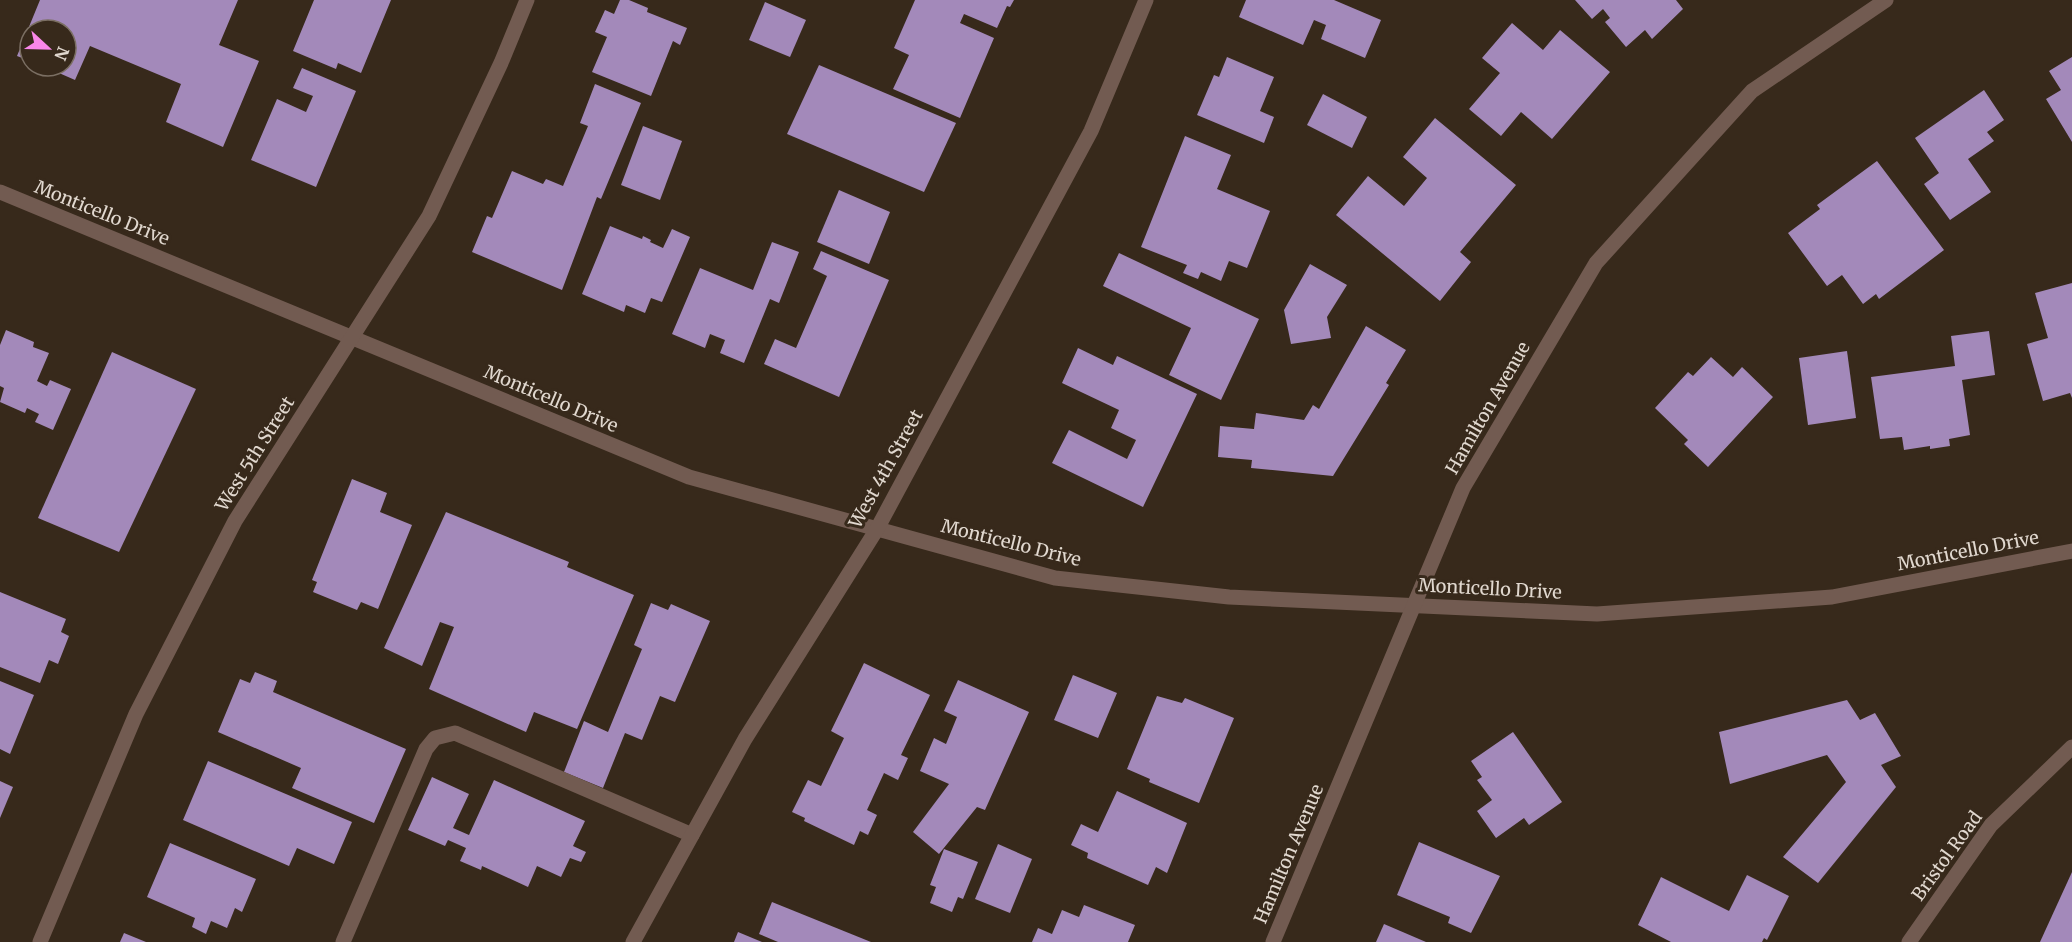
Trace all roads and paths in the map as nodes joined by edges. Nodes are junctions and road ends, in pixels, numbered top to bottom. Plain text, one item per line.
1 (527, 0) edge
2 (1146, 0) edge
3 (1886, 0) edge
4 (0, 192) edge
5 (352, 337) junction
6 (877, 529) junction
7 (2072, 551) edge
8 (1414, 606) junction
9 (2072, 747) edge
10 (692, 835) junction
11 (40, 942) edge
12 (343, 942) edge
13 (633, 942) edge
14 (1274, 942) edge
15 (1909, 942) edge

1 - 5 street, West 5th Street
2 - 6 street, West 4th Street
3 - 8 street, Hamilton Avenue
4 - 5 street, Monticello Drive
5 - 6 street, Monticello Drive
5 - 11 street, West 5th Street
6 - 8 street, Monticello Drive
6 - 10 street, West 4th Street
7 - 8 street, Monticello Drive
8 - 14 street, Hamilton Avenue
9 - 15 street, Bristol Road
10 - 12 street
10 - 13 street, West 4th Street

